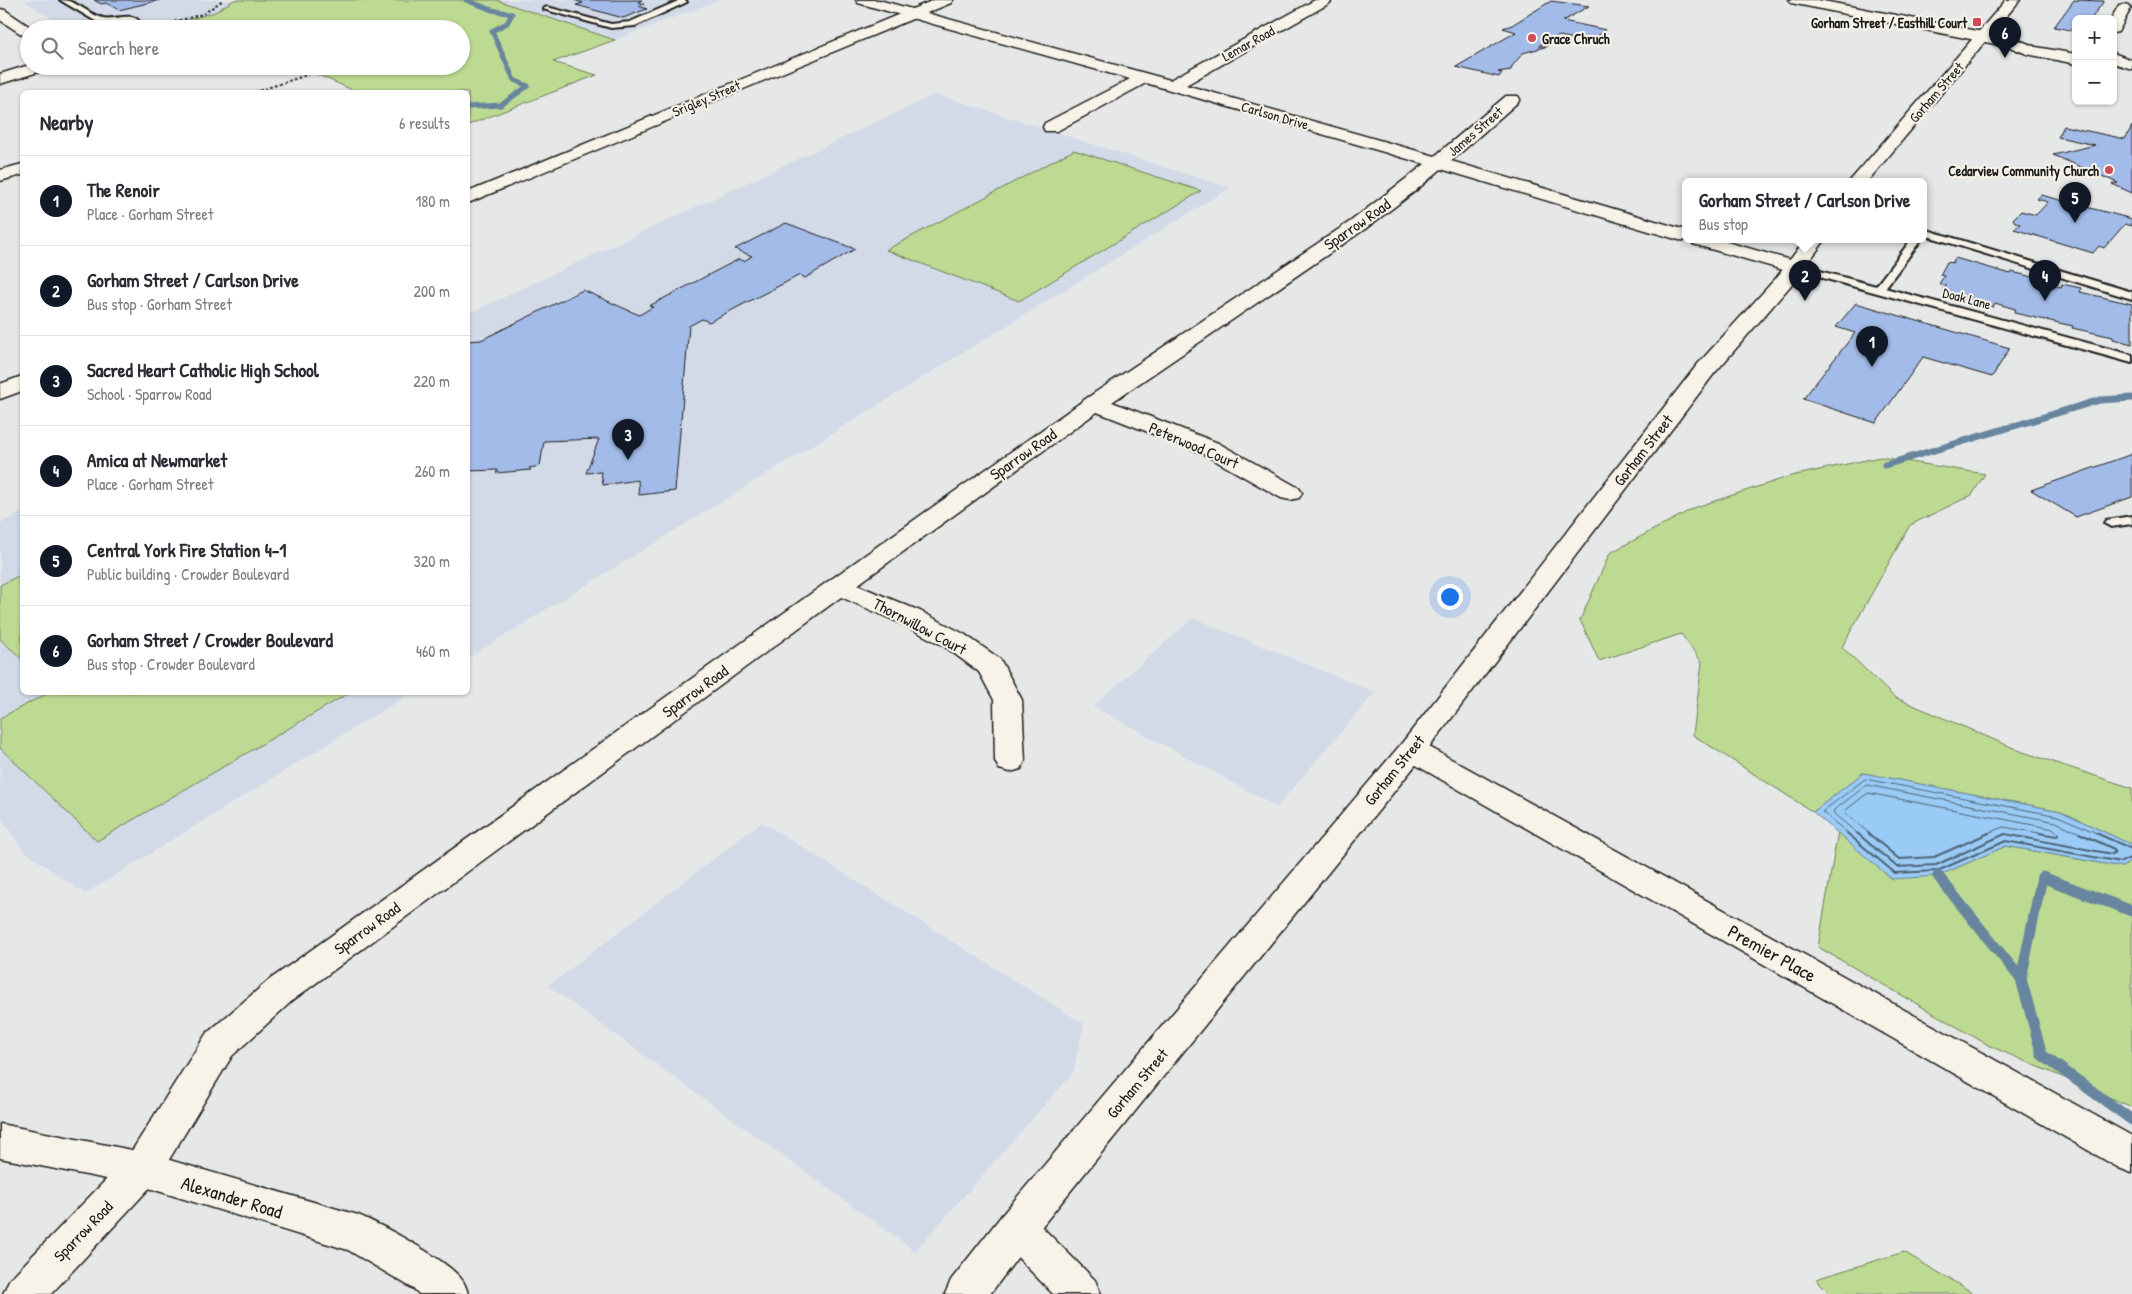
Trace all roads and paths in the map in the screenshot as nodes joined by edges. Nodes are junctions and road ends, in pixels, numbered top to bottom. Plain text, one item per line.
1 (64, 0) edge
2 (223, 0) edge
3 (681, 0) edge
4 (863, 0) edge
5 (946, 0) edge
6 (1325, 0) edge
7 (1796, 0) edge
8 (2013, 0) edge
9 (547, 9) dead end
10 (0, 13) edge
11 (912, 14) junction
12 (100, 20) edge
13 (116, 20) edge
14 (133, 20) edge
15 (180, 20) edge
16 (20, 27) edge
17 (1983, 38) junction
18 (2014, 43) junction
19 (2072, 50) edge
20 (2072, 58) edge
21 (2117, 60) edge
22 (2117, 65) edge
23 (2131, 66) edge
24 (20, 73) edge
25 (307, 75) edge
26 (1144, 78) junction
27 (0, 79) edge
28 (1172, 86) junction
29 (261, 90) edge
30 (1512, 99) dead end
31 (1051, 127) dead end
32 (1439, 163) junction
33 (20, 170) edge
34 (0, 176) edge
35 (1861, 178) edge
36 (470, 197) edge
37 (1927, 233) edge
38 (1682, 235) edge
39 (1710, 243) edge
40 (1813, 243) edge
41 (1914, 243) edge
42 (1794, 267) junction
43 (1878, 290) junction
44 (2132, 296) edge
45 (2132, 359) edge
46 (20, 384) edge
47 (0, 392) edge
48 (1095, 403) junction
49 (1290, 493) dead end
50 (2132, 520) edge
51 (2111, 523) dead end
52 (839, 587) junction
53 (1412, 750) junction
54 (1010, 761) dead end
55 (0, 1141) edge
56 (2132, 1156) edge
57 (142, 1170) junction
58 (1016, 1228) junction
59 (22, 1294) edge
60 (448, 1294) edge
61 (965, 1294) edge
62 (1080, 1294) edge

1 - 12 lane
2 - 15 path
3 - 9 lane
4 - 11 street, Carlson Drive
5 - 11 street, Srigley Street
6 - 28 street, Lemar Road
7 - 17 street
8 - 17 street, Gorham Street
10 - 16 street
11 - 26 street, Carlson Drive
11 - 36 street, Srigley Street
13 - 14 lane
17 - 18 street
17 - 35 street, Gorham Street
18 - 19 street
18 - 20 street
21 - 23 street
22 - 23 street
24 - 27 street
25 - 29 path
26 - 28 street, Carlson Drive
26 - 31 street
28 - 32 street, Carlson Drive
30 - 32 street, James Street
32 - 38 street, Carlson Drive
32 - 48 street, Sparrow Road
33 - 34 street
37 - 44 lane
39 - 42 street
40 - 42 street, Gorham Street
41 - 43 lane
42 - 43 lane, Doak Lane
42 - 53 street, Gorham Street
43 - 45 lane, Doak Lane
46 - 47 street
48 - 49 street, Peterwood Court
48 - 52 street, Sparrow Road
50 - 51 lane
52 - 54 street, Thornwillow Court
52 - 57 street, Sparrow Road
53 - 56 street, Premier Place
53 - 58 street, Gorham Street
55 - 57 street, Alexander Road
57 - 59 street, Sparrow Road
57 - 60 street, Alexander Road
58 - 61 street, Gorham Street
58 - 62 street

